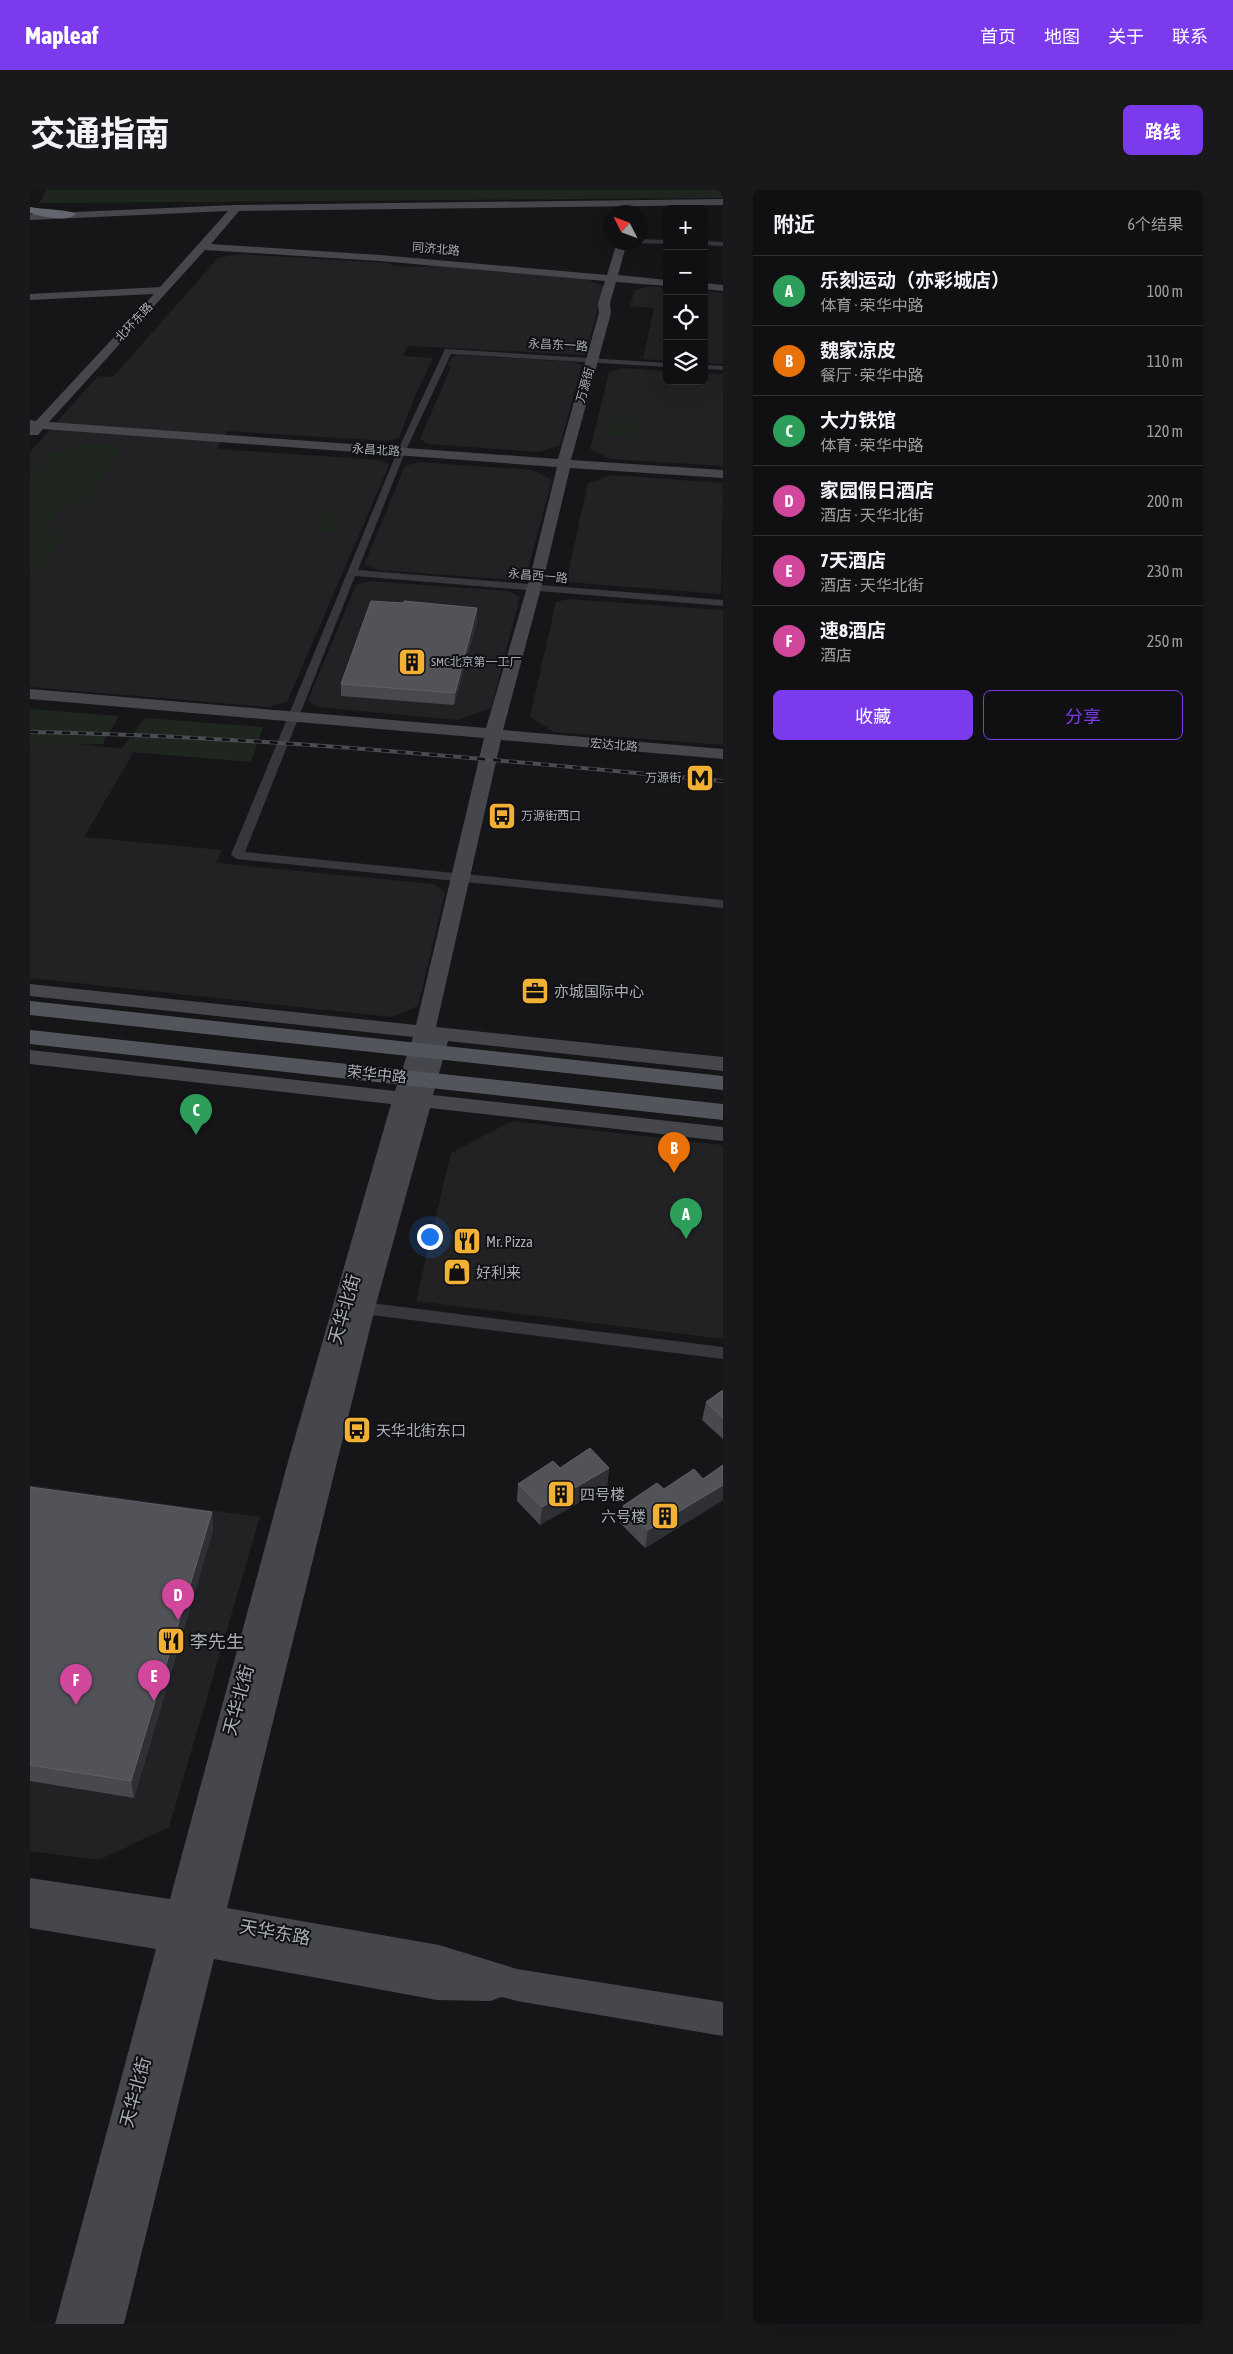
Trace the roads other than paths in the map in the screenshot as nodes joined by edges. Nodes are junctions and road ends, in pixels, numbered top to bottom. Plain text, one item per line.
1 (723, 202) edge
2 (648, 206) edge
3 (603, 207) edge
4 (230, 208) junction
5 (30, 210) edge
6 (70, 214) junction
7 (30, 217) edge
8 (648, 241) edge
9 (663, 242) edge
10 (708, 243) edge
11 (723, 244) edge
12 (203, 247) junction
13 (621, 250) edge
14 (628, 250) edge
15 (617, 278) junction
16 (663, 283) edge
17 (708, 286) edge
18 (723, 288) edge
19 (158, 290) junction
20 (30, 297) edge
21 (596, 360) junction
22 (663, 365) edge
23 (708, 367) edge
24 (723, 368) edge
25 (33, 427) edge
26 (400, 454) junction
27 (568, 466) junction
28 (723, 476) edge
29 (352, 573) junction
30 (538, 589) junction
31 (723, 603) edge
32 (30, 694) edge
33 (292, 717) junction
34 (499, 735) junction
35 (723, 754) edge
36 (468, 880) junction
37 (723, 904) edge
38 (30, 990) edge
39 (30, 1008) edge
40 (30, 1036) edge
41 (430, 1043) junction
42 (149, 1050) junction
43 (653, 1056) junction
44 (30, 1057) edge
45 (723, 1064) edge
46 (214, 1078) junction
47 (715, 1082) edge
48 (416, 1089) junction
49 (723, 1112) edge
50 (723, 1134) edge
51 (364, 1308) junction
52 (723, 1353) edge
53 (30, 1893) edge
54 (30, 1913) edge
55 (192, 1928) junction
56 (723, 2020) edge
57 (74, 2324) edge
58 (105, 2324) edge

1 - 2 street
3 - 4 street
4 - 6 street
4 - 12 street, 北环东路
4 - 19 street, 北环东路
5 - 6 highway
6 - 7 street
8 - 9 street
10 - 11 street
12 - 15 street, 同济北路
12 - 19 street, 北环东路
13 - 15 street, 万源街
14 - 15 street, 万源街
15 - 16 street, 同济北路
15 - 21 street, 万源街
17 - 18 street
19 - 20 street
19 - 25 street, 北环东路
21 - 22 street, 永昌东一路
21 - 26 street, 永昌东一路
21 - 27 street, 万源街
23 - 24 street
25 - 26 street, 永昌北路
26 - 27 street, 永昌北路
26 - 29 street
27 - 28 street, 永昌北路
27 - 30 street, 万源街
29 - 30 street, 永昌西一路
29 - 33 street
30 - 31 street, 永昌西一路
30 - 34 street, 万源街
32 - 33 street, 宏达北路
33 - 34 street, 宏达北路
33 - 36 street
34 - 35 street, 宏达北路
34 - 36 street, 万源街
36 - 37 street
36 - 41 street, 万源街
38 - 41 street
39 - 41 main road, 荣华中路
40 - 42 main road, 荣华中路
41 - 43 street
41 - 47 main road, 荣华中路
41 - 48 street
42 - 46 street
42 - 48 main road, 荣华中路
43 - 45 street
43 - 47 street
44 - 46 street
46 - 48 street
48 - 49 main road, 荣华中路
48 - 50 street
48 - 51 street, 天华北街
48 - 55 street, 天华北街
51 - 52 street
51 - 55 street, 天华北街
53 - 55 street, 天华东路
54 - 55 street, 天华东路
55 - 56 street, 天华东路
55 - 57 street, 天华北街
55 - 58 street, 天华北街

